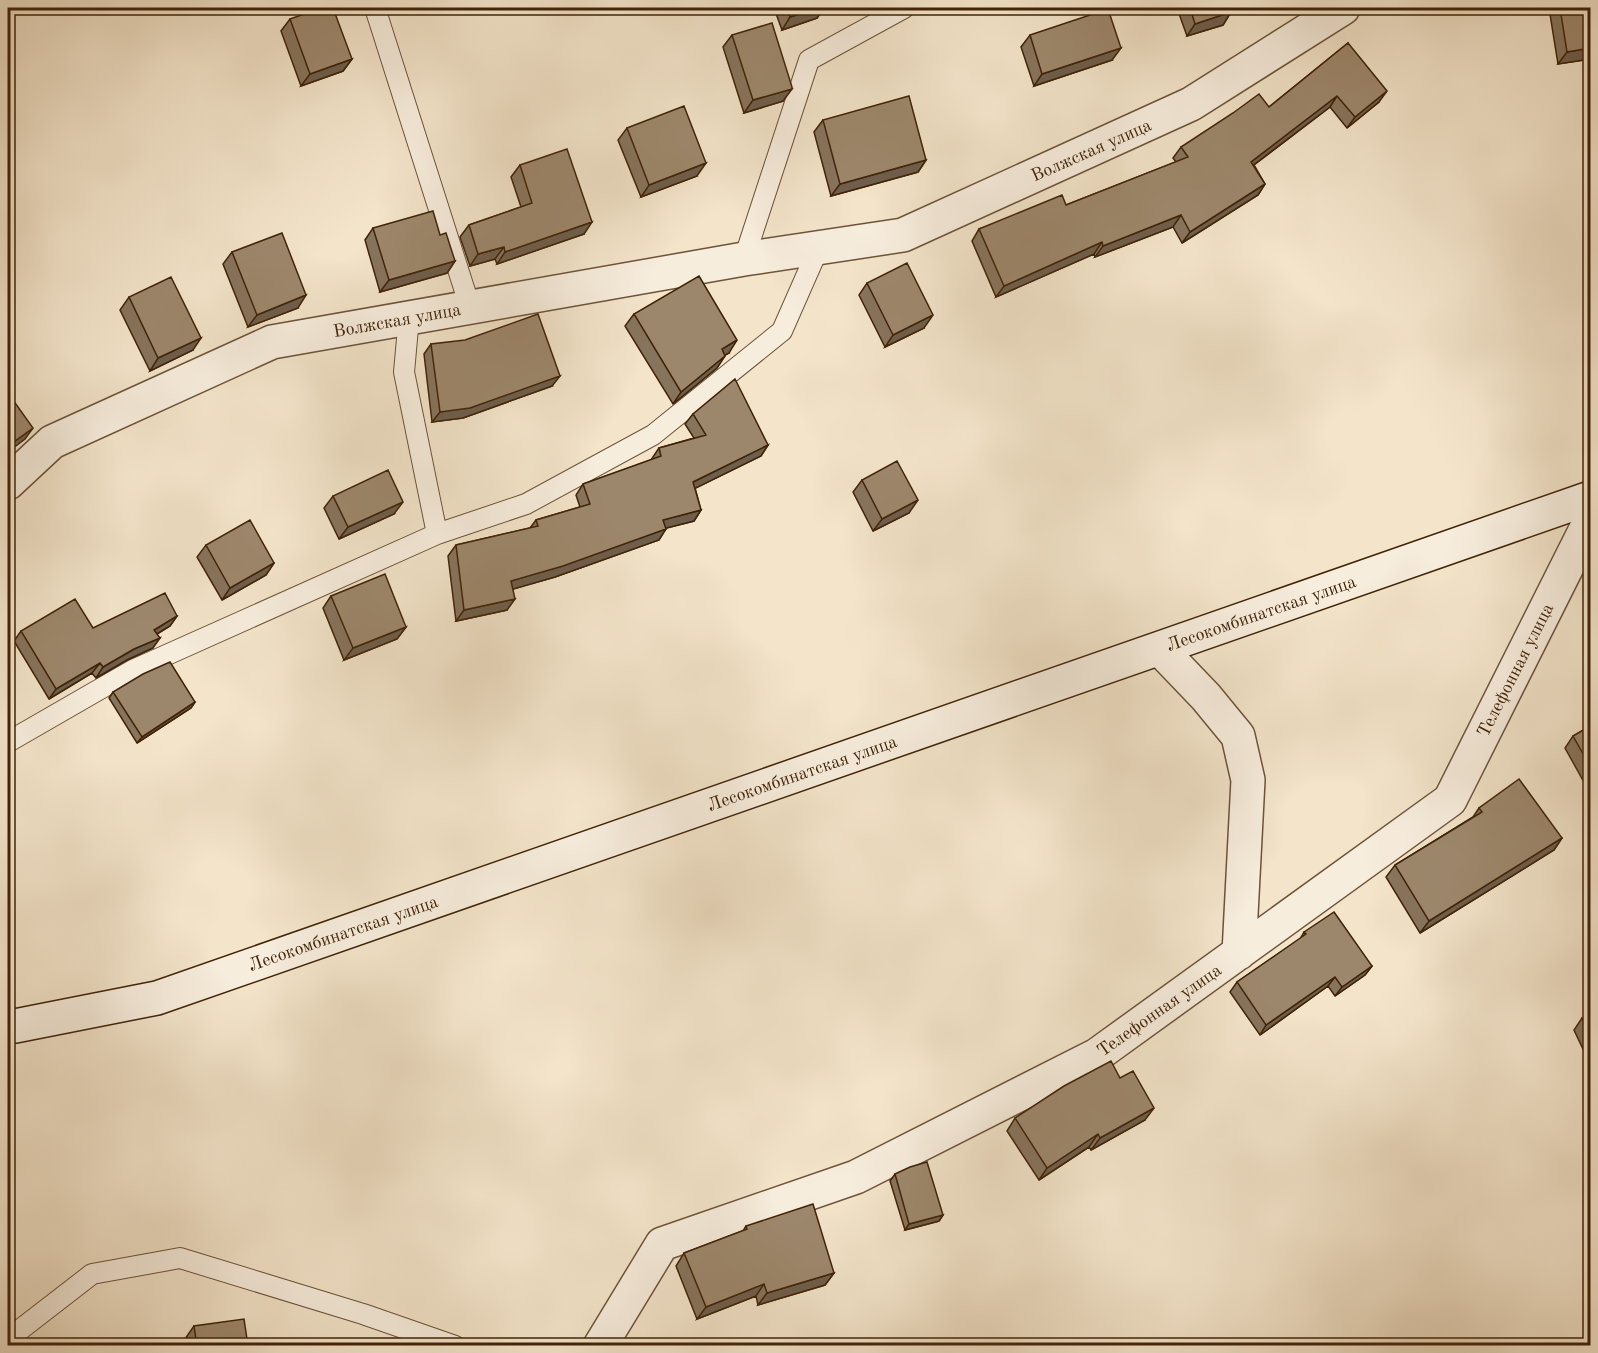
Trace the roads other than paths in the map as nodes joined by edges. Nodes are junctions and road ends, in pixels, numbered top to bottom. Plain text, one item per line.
1 (375, 8) edge
2 (904, 8) edge
3 (1343, 8) edge
4 (819, 248) junction
5 (744, 259) junction
6 (470, 307) junction
7 (409, 317) junction
8 (8, 483) edge
9 (1590, 498) edge
10 (1590, 521) edge
11 (437, 534) junction
12 (1160, 649) junction
13 (8, 742) edge
14 (1239, 953) junction
15 (8, 1026) edge
16 (8, 1339) edge
17 (455, 1346) edge
18 (600, 1346) edge

1 - 6 lane
2 - 5 lane
3 - 4 street, Волжская улица
4 - 5 street, Волжская улица
4 - 11 lane
5 - 6 street, Волжская улица
6 - 7 street, Волжская улица
7 - 8 street, Волжская улица
7 - 11 lane
9 - 12 street, Лесокомбинатская улица
10 - 14 street, Телефонная улица
11 - 13 lane
12 - 14 street
12 - 15 street, Лесокомбинатская улица
14 - 18 street, Телефонная улица
16 - 17 lane

